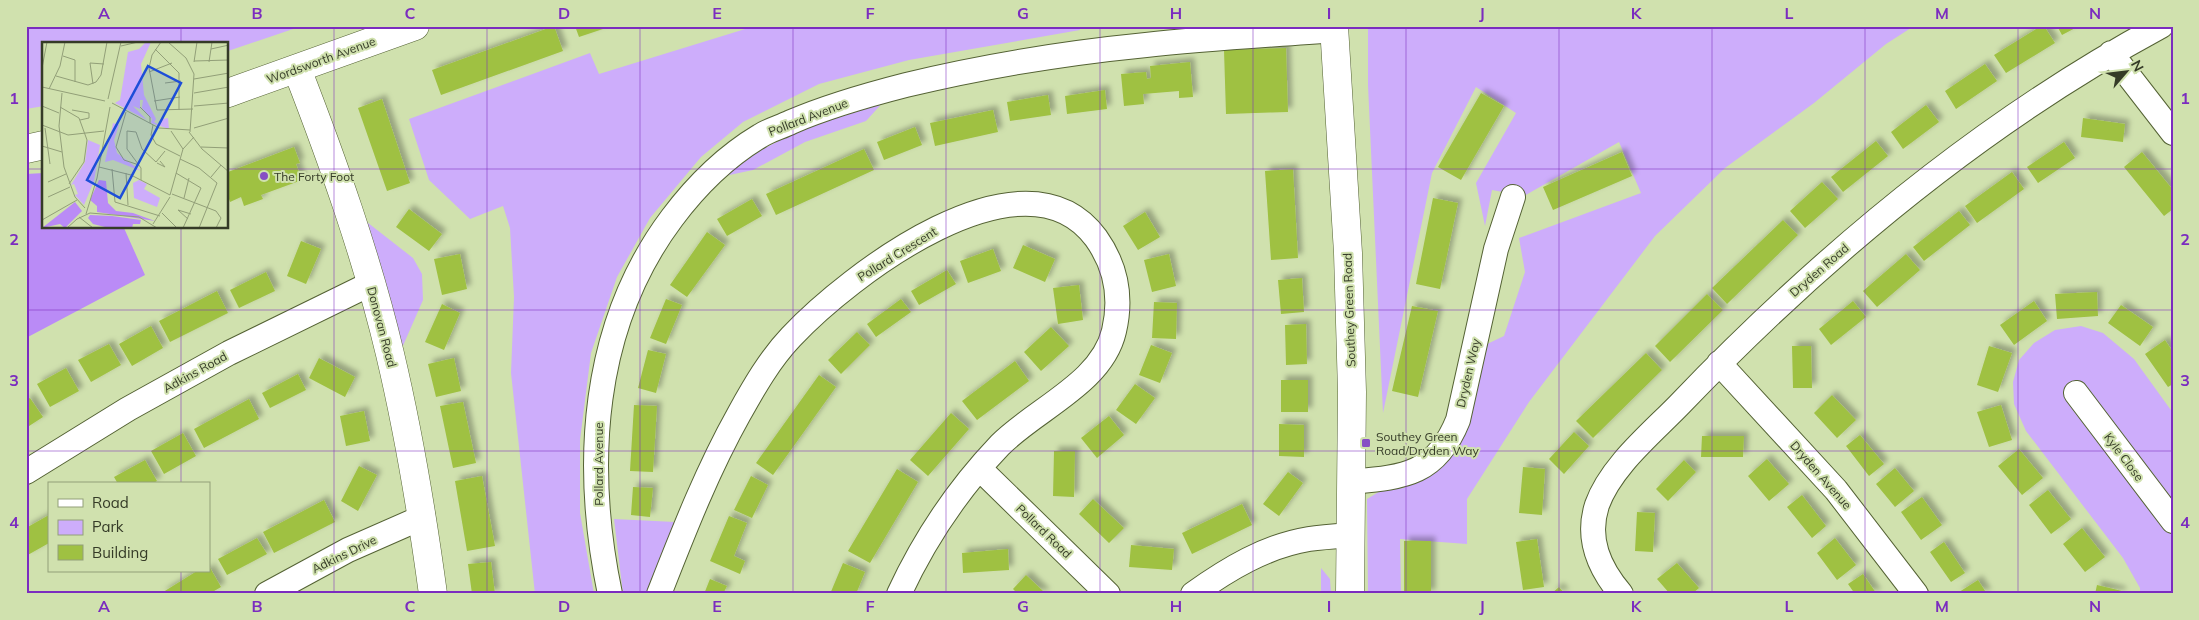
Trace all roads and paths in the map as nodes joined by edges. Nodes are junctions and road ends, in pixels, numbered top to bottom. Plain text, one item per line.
1 (415, 26) edge
2 (2161, 26) edge
3 (1334, 28) edge
4 (2111, 53) junction
5 (297, 69) junction
6 (229, 93) edge
7 (2173, 133) edge
8 (42, 145) edge
9 (26, 149) edge
10 (1513, 197) dead end
11 (370, 284) junction
12 (1719, 363) junction
13 (2076, 393) dead end
14 (980, 469) junction
15 (26, 472) edge
16 (1351, 482) junction
17 (422, 517) junction
18 (2173, 521) edge
19 (1351, 535) junction
20 (267, 594) edge
21 (432, 594) edge
22 (610, 594) edge
23 (658, 594) edge
24 (899, 594) edge
25 (1108, 594) edge
26 (1194, 594) edge
27 (1350, 594) edge
28 (1621, 594) edge
29 (1916, 594) edge

1 - 5 street, Wordsworth Avenue
2 - 4 street, Dryden Road
3 - 16 street, Southey Green Road
3 - 22 street, Pollard Avenue
4 - 7 street
4 - 12 street, Dryden Road
5 - 6 street, Wordsworth Avenue
5 - 11 street, Donovan Road
8 - 9 street
10 - 16 street, Dryden Way
11 - 15 street, Adkins Road
11 - 17 street, Donovan Road
12 - 28 street, Dryden Road
12 - 29 street, Dryden Avenue
13 - 18 street, Kyle Close
14 - 23 street, Pollard Crescent
14 - 24 street, Pollard Crescent
14 - 25 street, Pollard Road
16 - 19 street, Southey Green Road
17 - 20 street, Adkins Drive
17 - 21 street, Donovan Road
19 - 26 street
19 - 27 street, Southey Green Road

